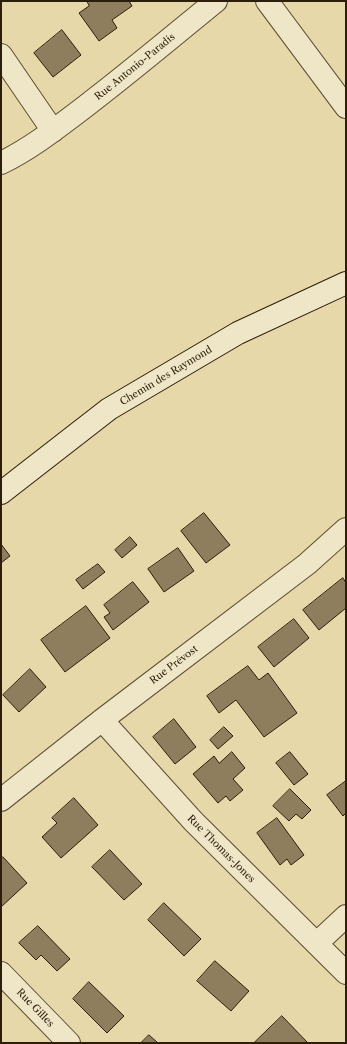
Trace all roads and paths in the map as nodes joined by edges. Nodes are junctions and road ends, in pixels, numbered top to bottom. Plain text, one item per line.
1 (216, 1) edge
2 (267, 1) edge
3 (1, 55) edge
4 (346, 107) edge
5 (53, 131) junction
6 (1, 163) edge
7 (346, 283) edge
8 (1, 493) edge
9 (346, 529) edge
10 (102, 720) junction
11 (1, 800) edge
12 (346, 916) edge
13 (317, 943) junction
14 (1, 973) edge
15 (346, 973) edge
16 (69, 1043) edge

1 - 5 street, Rue Antonio-Paradis
2 - 4 street
3 - 5 street
5 - 6 street, Rue Antonio-Paradis
7 - 8 street, Chemin des Raymond
9 - 10 street, Rue Prévost
10 - 11 street, Rue Prévost
10 - 13 street, Rue Thomas-Jones
12 - 13 street
13 - 15 street, Rue Thomas-Jones
14 - 16 street, Rue Gilles

